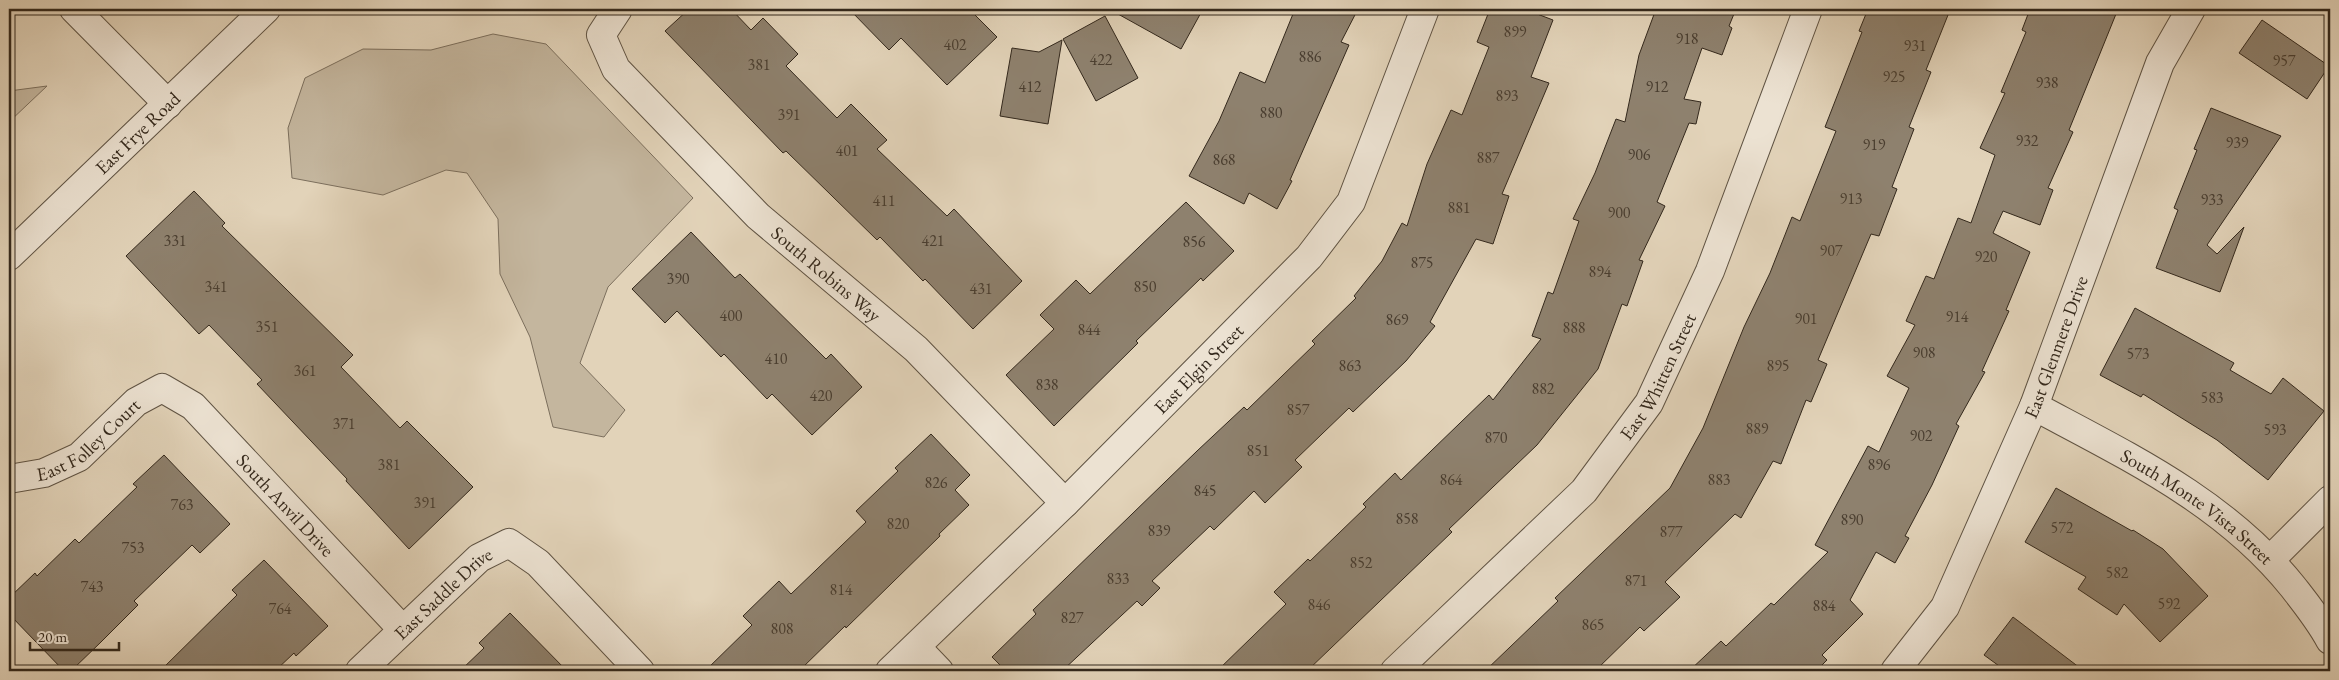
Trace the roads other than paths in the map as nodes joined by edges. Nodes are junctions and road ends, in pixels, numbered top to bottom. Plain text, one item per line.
1 (74, 9) edge
2 (266, 9) edge
3 (618, 9) edge
4 (1425, 9) edge
5 (1808, 9) edge
6 (2190, 9) edge
7 (168, 104) junction
8 (9, 256) edge
9 (162, 388) joint
10 (2034, 406) junction
11 (9, 479) edge
12 (2330, 500) edge
13 (1065, 503) junction
14 (2271, 559) junction
15 (403, 630) junction
16 (2330, 640) edge
17 (916, 647) junction
18 (360, 671) edge
19 (640, 671) edge
20 (890, 671) edge
21 (939, 671) edge
22 (1395, 671) edge
23 (1895, 671) edge

1 - 7 street
2 - 7 street, East Frye Road
3 - 13 street, South Robins Way
4 - 13 street, East Elgin Street
5 - 22 street, East Whitten Street
6 - 10 street, East Glenmere Drive
7 - 8 street, East Frye Road
9 - 11 street, East Folley Court
9 - 15 street, South Anvil Drive
10 - 14 street, South Monte Vista Street
10 - 23 street, East Glenmere Drive
12 - 14 street
13 - 17 street, East Elgin Street
14 - 16 street, South Monte Vista Street
15 - 18 street, East Saddle Drive
15 - 19 street, East Saddle Drive
17 - 20 street, East Elgin Street
17 - 21 street

